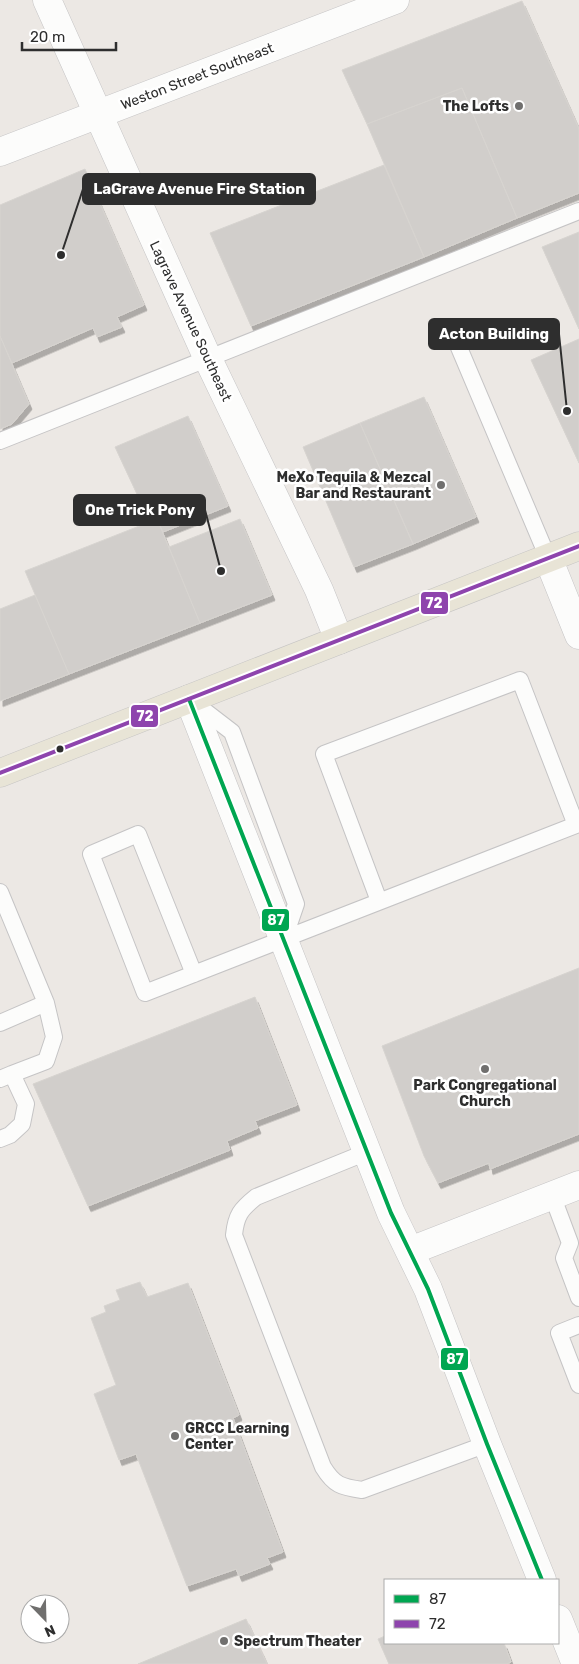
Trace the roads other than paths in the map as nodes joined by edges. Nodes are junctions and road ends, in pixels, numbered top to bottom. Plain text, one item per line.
1 (47, 0) edge
2 (395, 0) edge
3 (98, 114) junction
4 (0, 152) edge
5 (579, 211) edge
6 (452, 331) dead end
7 (208, 359) junction
8 (0, 441) edge
9 (579, 546) edge
10 (548, 558) junction
11 (579, 635) edge
12 (339, 640) junction
13 (189, 699) junction
14 (0, 773) edge
15 (0, 892) edge
16 (379, 901) junction
17 (284, 939) junction
18 (194, 974) junction
19 (46, 1003) junction
20 (0, 1023) edge
21 (6, 1077) edge
22 (0, 1139) edge
23 (367, 1152) junction
24 (579, 1185) edge
25 (552, 1195) junction
26 (575, 1244) edge
27 (410, 1251) junction
28 (579, 1298) edge
29 (579, 1325) edge
30 (579, 1385) edge
31 (487, 1444) junction
32 (542, 1579) edge
33 (559, 1622) edge
34 (576, 1664) edge

1 - 3 street, Lagrave Avenue Southeast
2 - 3 street, Weston Street Southeast
3 - 4 street, Weston Street Southeast
3 - 7 street, Lagrave Avenue Southeast
5 - 7 lane
6 - 10 lane
7 - 8 lane
7 - 12 street, Lagrave Avenue Southeast
9 - 10 main road
10 - 11 street
10 - 12 main road
12 - 13 main road
13 - 14 main road
13 - 17 street
15 - 19 lane
16 - 16 lane
16 - 17 lane
17 - 18 lane
17 - 23 street
18 - 18 lane
19 - 20 lane
19 - 21 lane
21 - 22 lane
23 - 27 street
23 - 31 lane
24 - 25 street
25 - 26 lane
25 - 27 street
26 - 28 lane
27 - 31 street
29 - 30 lane
31 - 32 street
33 - 34 street

